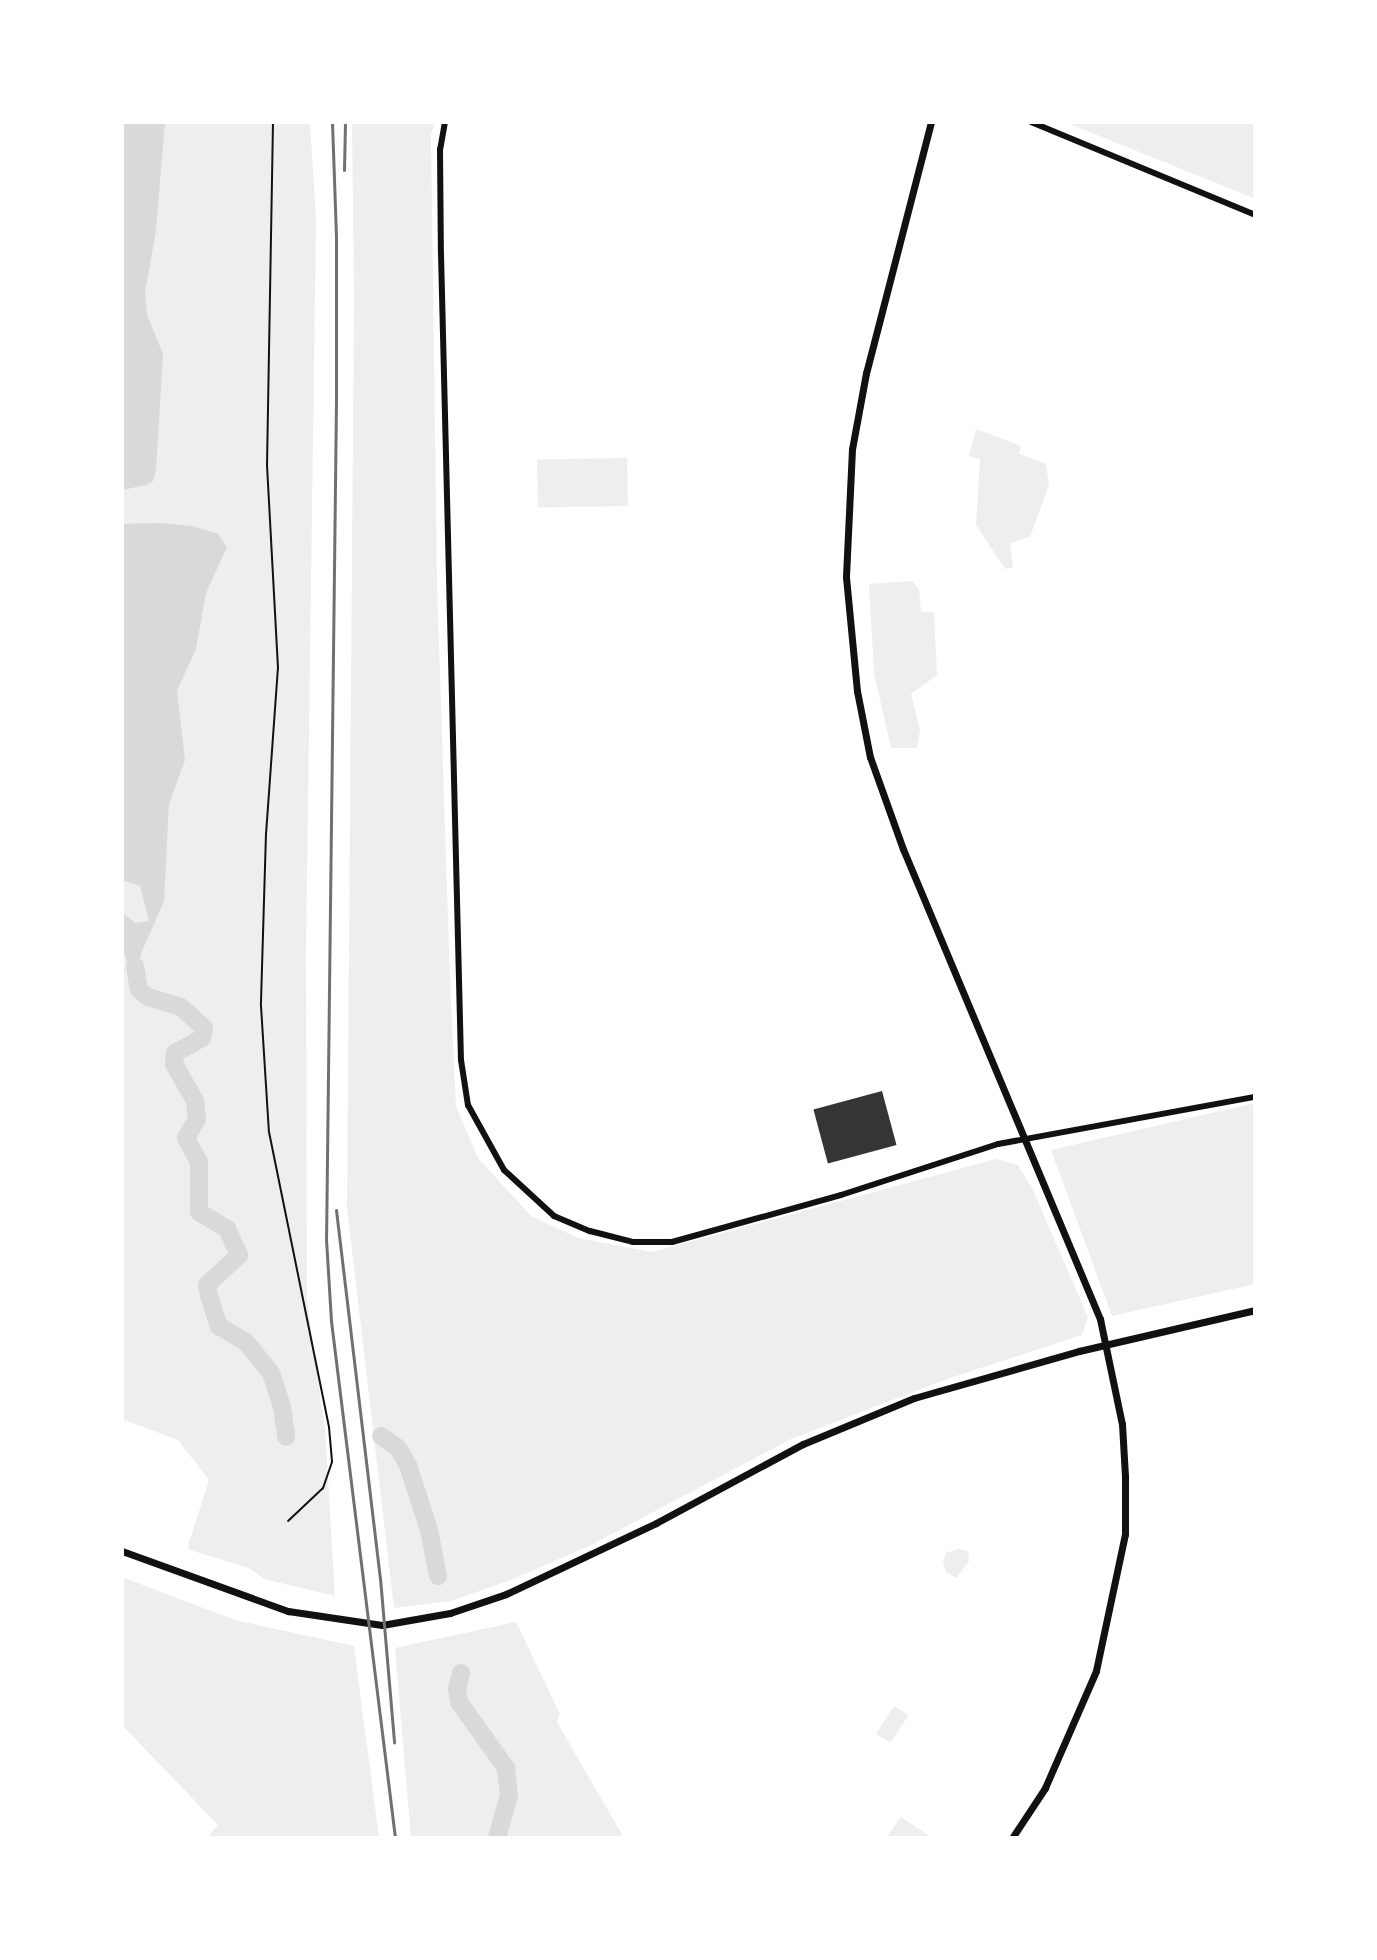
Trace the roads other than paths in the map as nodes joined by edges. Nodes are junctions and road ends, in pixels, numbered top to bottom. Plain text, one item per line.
1 (445, 122) edge
2 (931, 122) edge
3 (1031, 122) edge
4 (1255, 215) edge
5 (1255, 1097) edge
6 (1024, 1139) junction
7 (1255, 1310) edge
8 (1107, 1344) junction
9 (122, 1551) edge
10 (1012, 1838) edge

1 - 6 street
2 - 6 street
3 - 4 street
5 - 6 street
6 - 8 street
7 - 8 street
8 - 9 street
8 - 10 street

